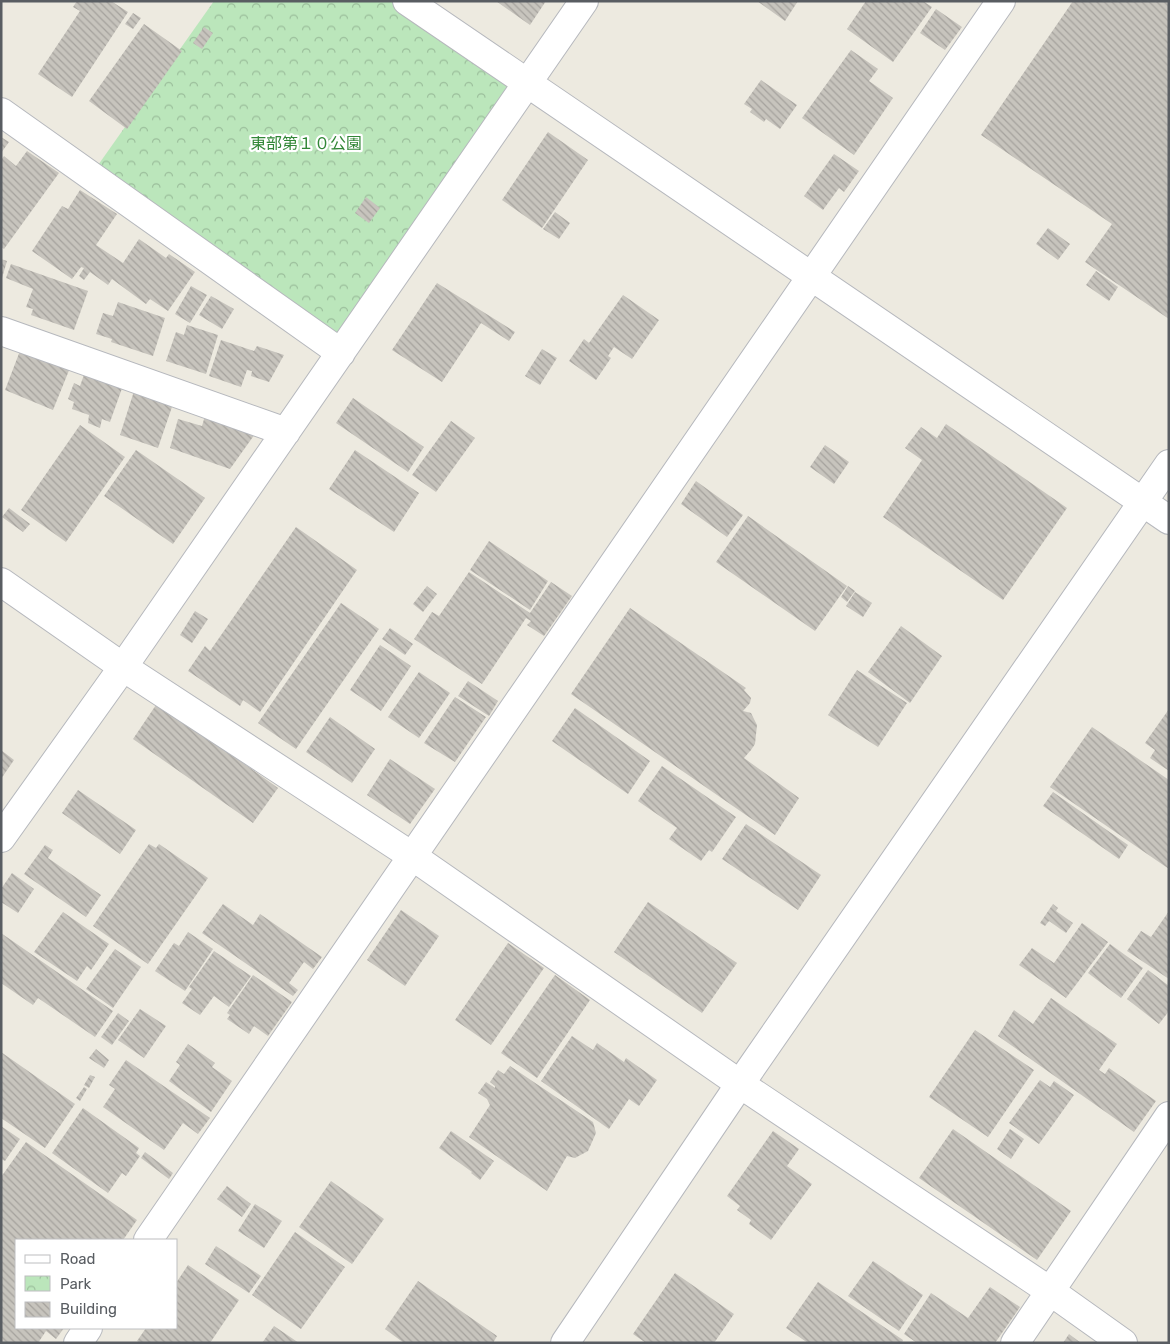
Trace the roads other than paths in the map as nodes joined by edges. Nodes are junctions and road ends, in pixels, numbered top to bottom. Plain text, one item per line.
1 (407, 1) edge
2 (584, 1) edge
3 (1002, 1) edge
4 (527, 82) junction
5 (1, 112) edge
6 (811, 276) junction
7 (1, 331) edge
8 (342, 353) junction
9 (286, 432) junction
10 (1169, 464) edge
11 (1143, 502) junction
12 (1169, 520) edge
13 (1, 582) edge
14 (123, 667) junction
15 (1, 838) edge
16 (412, 856) junction
17 (740, 1084) junction
18 (1169, 1116) edge
19 (149, 1239) edge
20 (1050, 1291) junction
21 (87, 1329) edge
22 (78, 1343) edge
23 (565, 1343) edge
24 (1015, 1343) edge
25 (1123, 1343) edge

1 - 4 street
2 - 4 street
3 - 6 street
4 - 6 street
4 - 8 street
5 - 8 street
6 - 11 street
6 - 16 street
7 - 9 street
8 - 9 street
9 - 14 street
10 - 11 street
11 - 12 street
11 - 17 street
13 - 14 street
14 - 15 street
14 - 16 street
16 - 17 street
16 - 19 street
17 - 20 street
17 - 23 street
18 - 20 street
20 - 24 street
20 - 25 street
21 - 22 street

